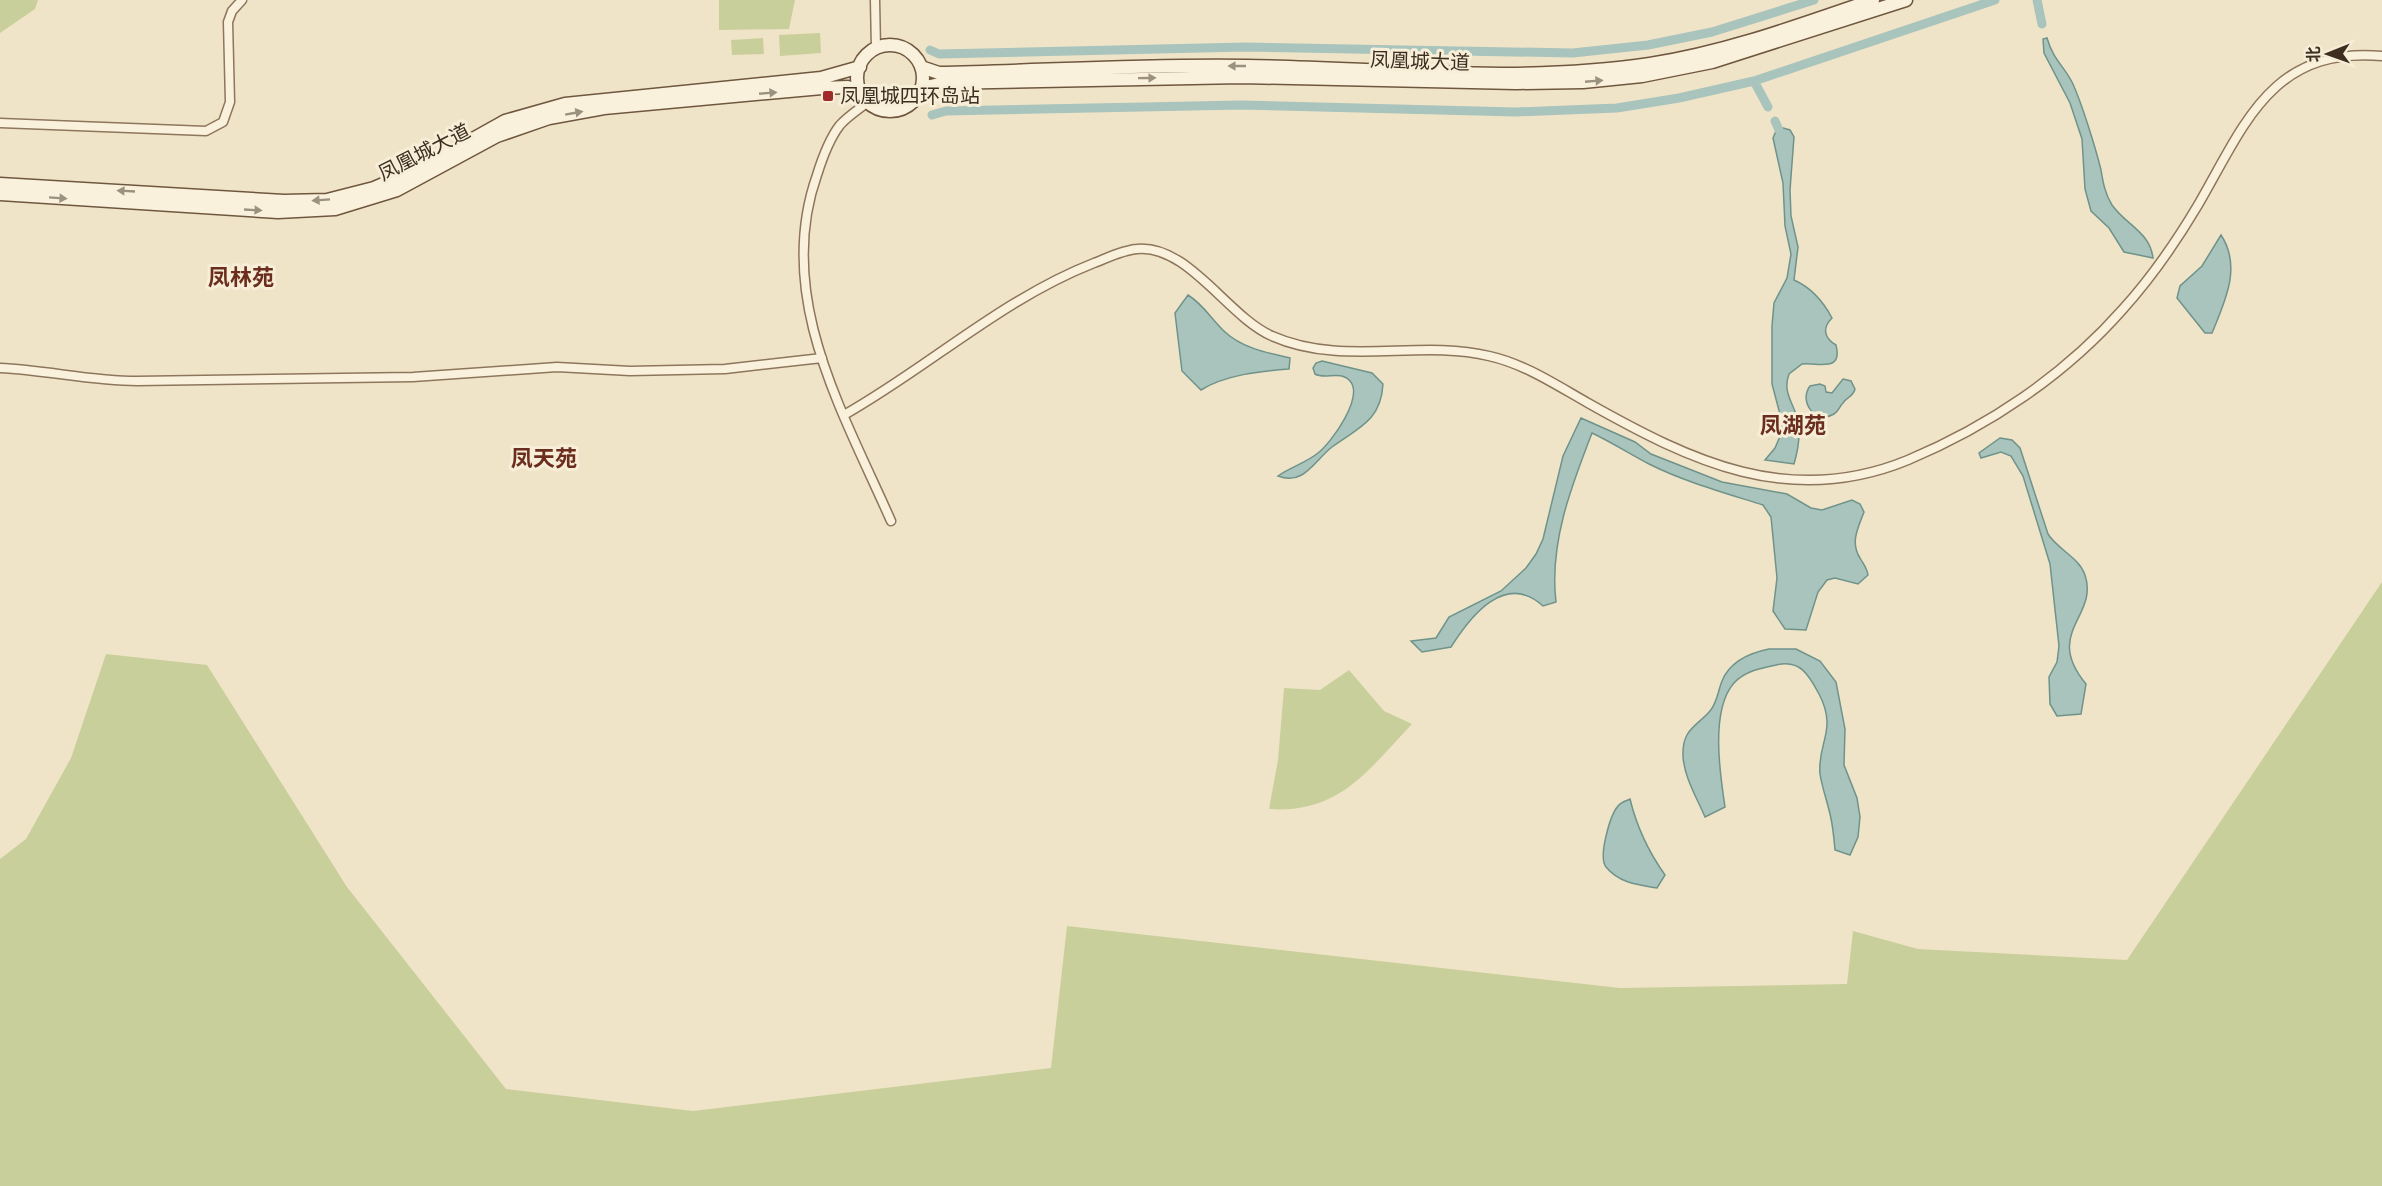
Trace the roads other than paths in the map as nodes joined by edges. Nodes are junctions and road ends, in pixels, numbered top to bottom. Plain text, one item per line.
1 (242, 0) edge
2 (875, 0) edge
3 (1873, 0) edge
4 (1906, 0) edge
5 (876, 49) junction
6 (2382, 56) edge
7 (860, 67) junction
8 (921, 67) junction
9 (921, 88) junction
10 (864, 97) junction
11 (0, 123) edge
12 (0, 184) edge
13 (0, 194) edge
14 (822, 358) junction
15 (0, 368) edge
16 (844, 415) junction
17 (891, 521) dead end

1 - 11 street
2 - 5 street
3 -> 8 main road, 凤凰城大道
9 -> 4 main road, 凤凰城大道
5 - 7 main road
5 - 8 main road
6 - 16 street
7 - 10 main road
7 -> 12 main road, 凤凰城大道
8 - 9 main road
9 - 10 main road
13 -> 10 main road, 凤凰城大道
10 - 14 street
14 - 15 street
14 - 16 street
16 - 17 street

